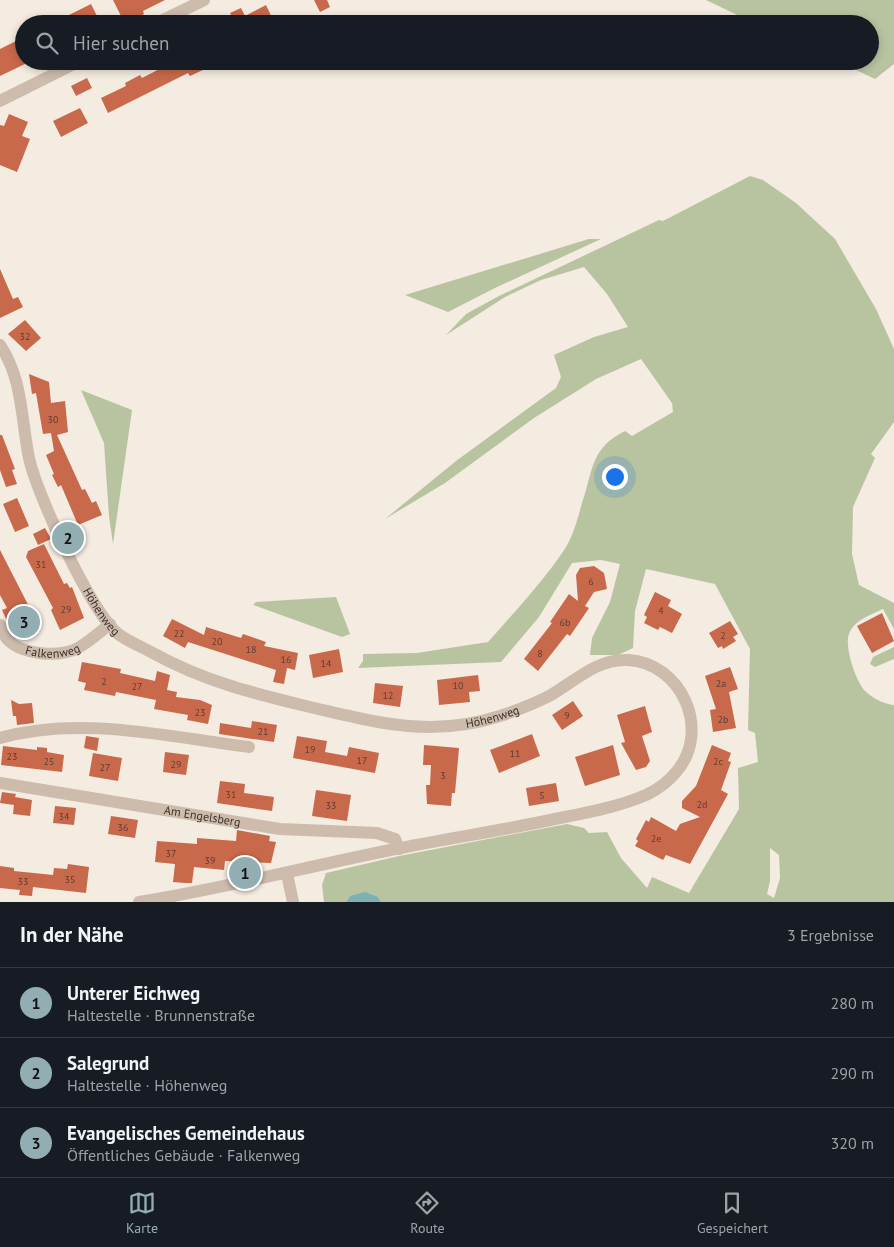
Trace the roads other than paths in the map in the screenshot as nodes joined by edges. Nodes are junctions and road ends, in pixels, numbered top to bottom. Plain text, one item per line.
1 (204, 0) edge
2 (173, 15) edge
3 (62, 70) edge
4 (0, 101) edge
5 (1, 348) edge
6 (110, 624) junction
7 (0, 625) edge
8 (0, 738) edge
9 (249, 746) dead end
10 (0, 783) edge
11 (400, 849) junction
12 (287, 874) junction
13 (139, 902) edge
14 (293, 902) edge

1 - 2 street
3 - 4 street
5 - 6 street, Höhenweg
6 - 7 street, Falkenweg
6 - 11 street, Höhenweg
8 - 9 street
10 - 11 street, Am Engelsberg
11 - 12 street, Höhenweg
12 - 13 street, Höhenweg
12 - 14 street

